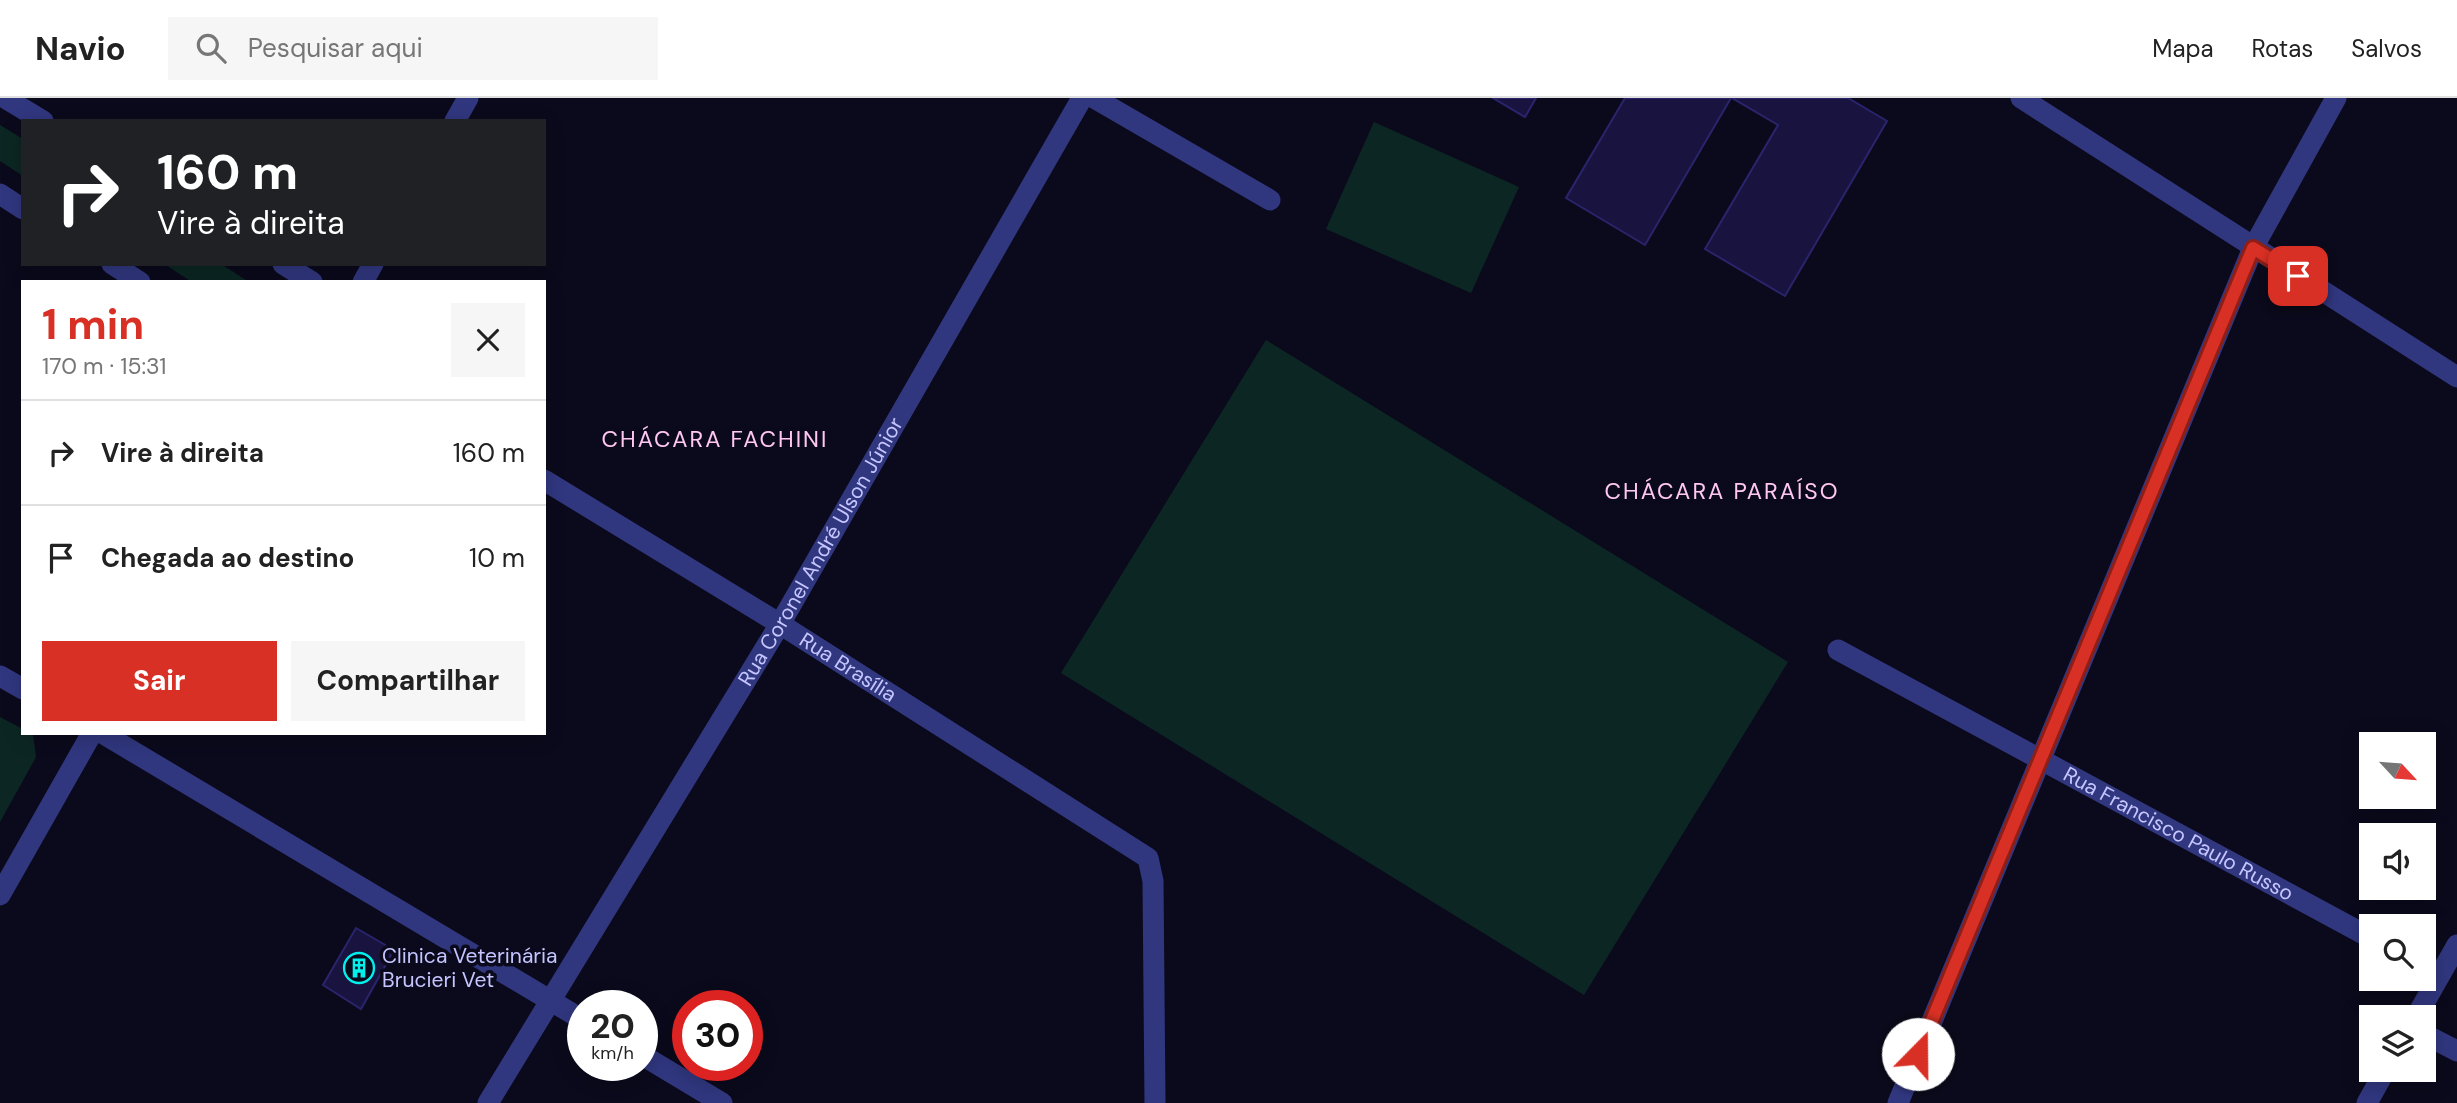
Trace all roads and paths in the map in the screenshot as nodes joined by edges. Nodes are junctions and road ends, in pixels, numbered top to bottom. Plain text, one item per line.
1 (5, 98) edge
2 (468, 98) edge
3 (1082, 98) edge
4 (1094, 98) edge
5 (2021, 98) edge
6 (2336, 98) edge
7 (40, 119) edge
8 (456, 119) edge
9 (0, 194) edge
10 (1270, 200) dead end
11 (21, 208) edge
12 (2253, 248) junction
13 (115, 266) edge
14 (286, 266) edge
15 (137, 280) edge
16 (309, 280) edge
17 (2457, 377) edge
18 (546, 481) edge
19 (780, 624) junction
20 (1838, 650) dead end
21 (0, 676) edge
22 (21, 688) edge
23 (91, 735) edge
24 (105, 735) edge
25 (2040, 757) junction
26 (0, 895) edge
27 (2359, 931) edge
28 (2457, 945) edge
29 (2436, 966) edge
30 (549, 999) junction
31 (567, 1010) edge
32 (2436, 1040) edge
33 (2457, 1051) edge
34 (658, 1065) edge
35 (2379, 1082) edge
36 (488, 1103) edge
37 (722, 1103) edge
38 (1155, 1103) edge
39 (1898, 1103) edge
40 (2367, 1103) edge

1 - 7 street
2 - 8 street
3 - 19 street, Rua Coronel André Ulson Júnior
4 - 10 street
5 - 12 street
6 - 12 street
9 - 11 street
12 - 17 street
12 - 25 street
13 - 15 street
14 - 16 street
18 - 19 street, Rua Brasília
19 - 30 street, Rua Coronel André Ulson Júnior
19 - 38 street, Rua Brasília
20 - 25 street, Rua Francisco Paulo Russo
21 - 22 street
23 - 26 street
24 - 30 street
25 - 27 street, Rua Francisco Paulo Russo
25 - 39 street
28 - 29 street
30 - 31 street
30 - 36 street, Rua Coronel André Ulson Júnior
32 - 33 street
34 - 37 street
35 - 40 street

